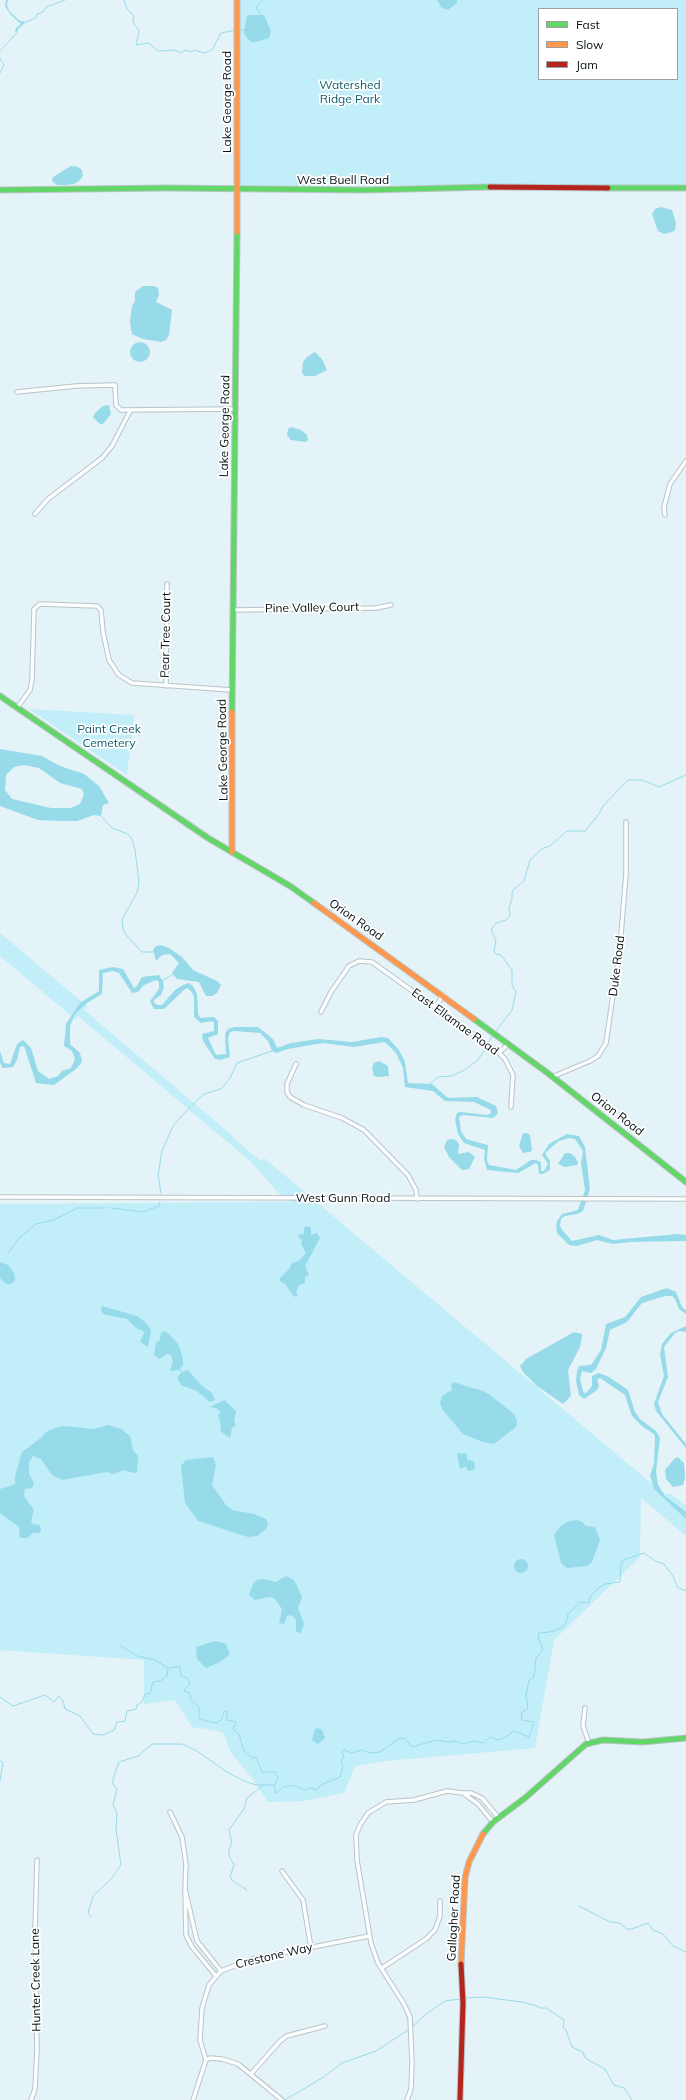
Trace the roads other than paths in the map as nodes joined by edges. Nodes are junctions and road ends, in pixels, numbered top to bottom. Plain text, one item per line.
1 (237, 0) edge
2 (686, 188) edge
3 (0, 190) edge
4 (237, 190) junction
5 (17, 392) dead end
6 (235, 409) junction
7 (130, 411) junction
8 (686, 461) edge
9 (35, 514) dead end
10 (665, 515) dead end
11 (167, 584) dead end
12 (392, 605) dead end
13 (232, 610) junction
14 (166, 686) junction
15 (232, 690) junction
16 (0, 696) edge
17 (18, 708) junction
18 (626, 822) dead end
19 (232, 852) junction
20 (443, 996) junction
21 (435, 1008) junction
22 (321, 1012) dead end
23 (508, 1044) junction
24 (498, 1052) junction
25 (296, 1064) dead end
26 (552, 1076) junction
27 (511, 1107) dead end
28 (686, 1182) edge
29 (0, 1197) edge
30 (416, 1199) junction
31 (686, 1199) edge
32 (585, 1708) dead end
33 (686, 1738) edge
34 (589, 1743) junction
35 (463, 1793) junction
36 (170, 1812) dead end
37 (498, 1817) junction
38 (493, 1822) junction
39 (37, 1860) dead end
40 (282, 1871) dead end
41 (185, 1889) junction
42 (440, 1901) dead end
43 (195, 1935) junction
44 (369, 1936) junction
45 (188, 1938) junction
46 (311, 1948) junction
47 (382, 1968) junction
48 (221, 1971) junction
49 (216, 1976) junction
50 (325, 2026) dead end
51 (206, 2060) junction
52 (251, 2074) junction
53 (31, 2100) edge
54 (193, 2100) edge
55 (282, 2100) edge
56 (407, 2100) edge
57 (460, 2100) edge

1 - 4 street, Lake George Road
2 - 4 street, West Buell Road
3 - 4 street, West Buell Road
4 - 6 street, Lake George Road
5 - 7 street
6 - 7 street
6 - 13 street, Lake George Road
7 - 9 street
8 - 10 street
11 - 14 street, Pear Tree Court
12 - 13 street, Pine Valley Court
13 - 15 street, Lake George Road
14 - 15 street
14 - 17 street
15 - 19 street, Lake George Road
16 - 17 street, Orion Road
17 - 19 street, Orion Road
18 - 26 street, Duke Road
19 - 20 street, Orion Road
20 - 21 street
20 - 23 street, Orion Road
21 - 22 street, East Ellamae Road
21 - 24 street, East Ellamae Road
23 - 24 street
23 - 26 street, Orion Road
24 - 27 street, East Ellamae Road
25 - 30 street
26 - 28 street, Orion Road
29 - 30 street, West Gunn Road
30 - 31 street, West Gunn Road
32 - 34 street
33 - 34 street, Gallagher Road
34 - 37 street, Gallagher Road
35 - 37 street
35 - 38 street
35 - 44 street
36 - 41 street
37 - 38 street, Gallagher Road
38 - 57 street, Gallagher Road
39 - 53 street, Hunter Creek Lane
40 - 46 street
41 - 43 street
41 - 45 street
42 - 47 street
43 - 45 street
43 - 48 street
44 - 46 street, Crestone Way
44 - 47 street
45 - 49 street
46 - 48 street, Crestone Way
47 - 56 street
48 - 49 street, Crestone Way
49 - 51 street, Crestone Way
50 - 52 street
51 - 52 street
51 - 54 street
52 - 55 street

